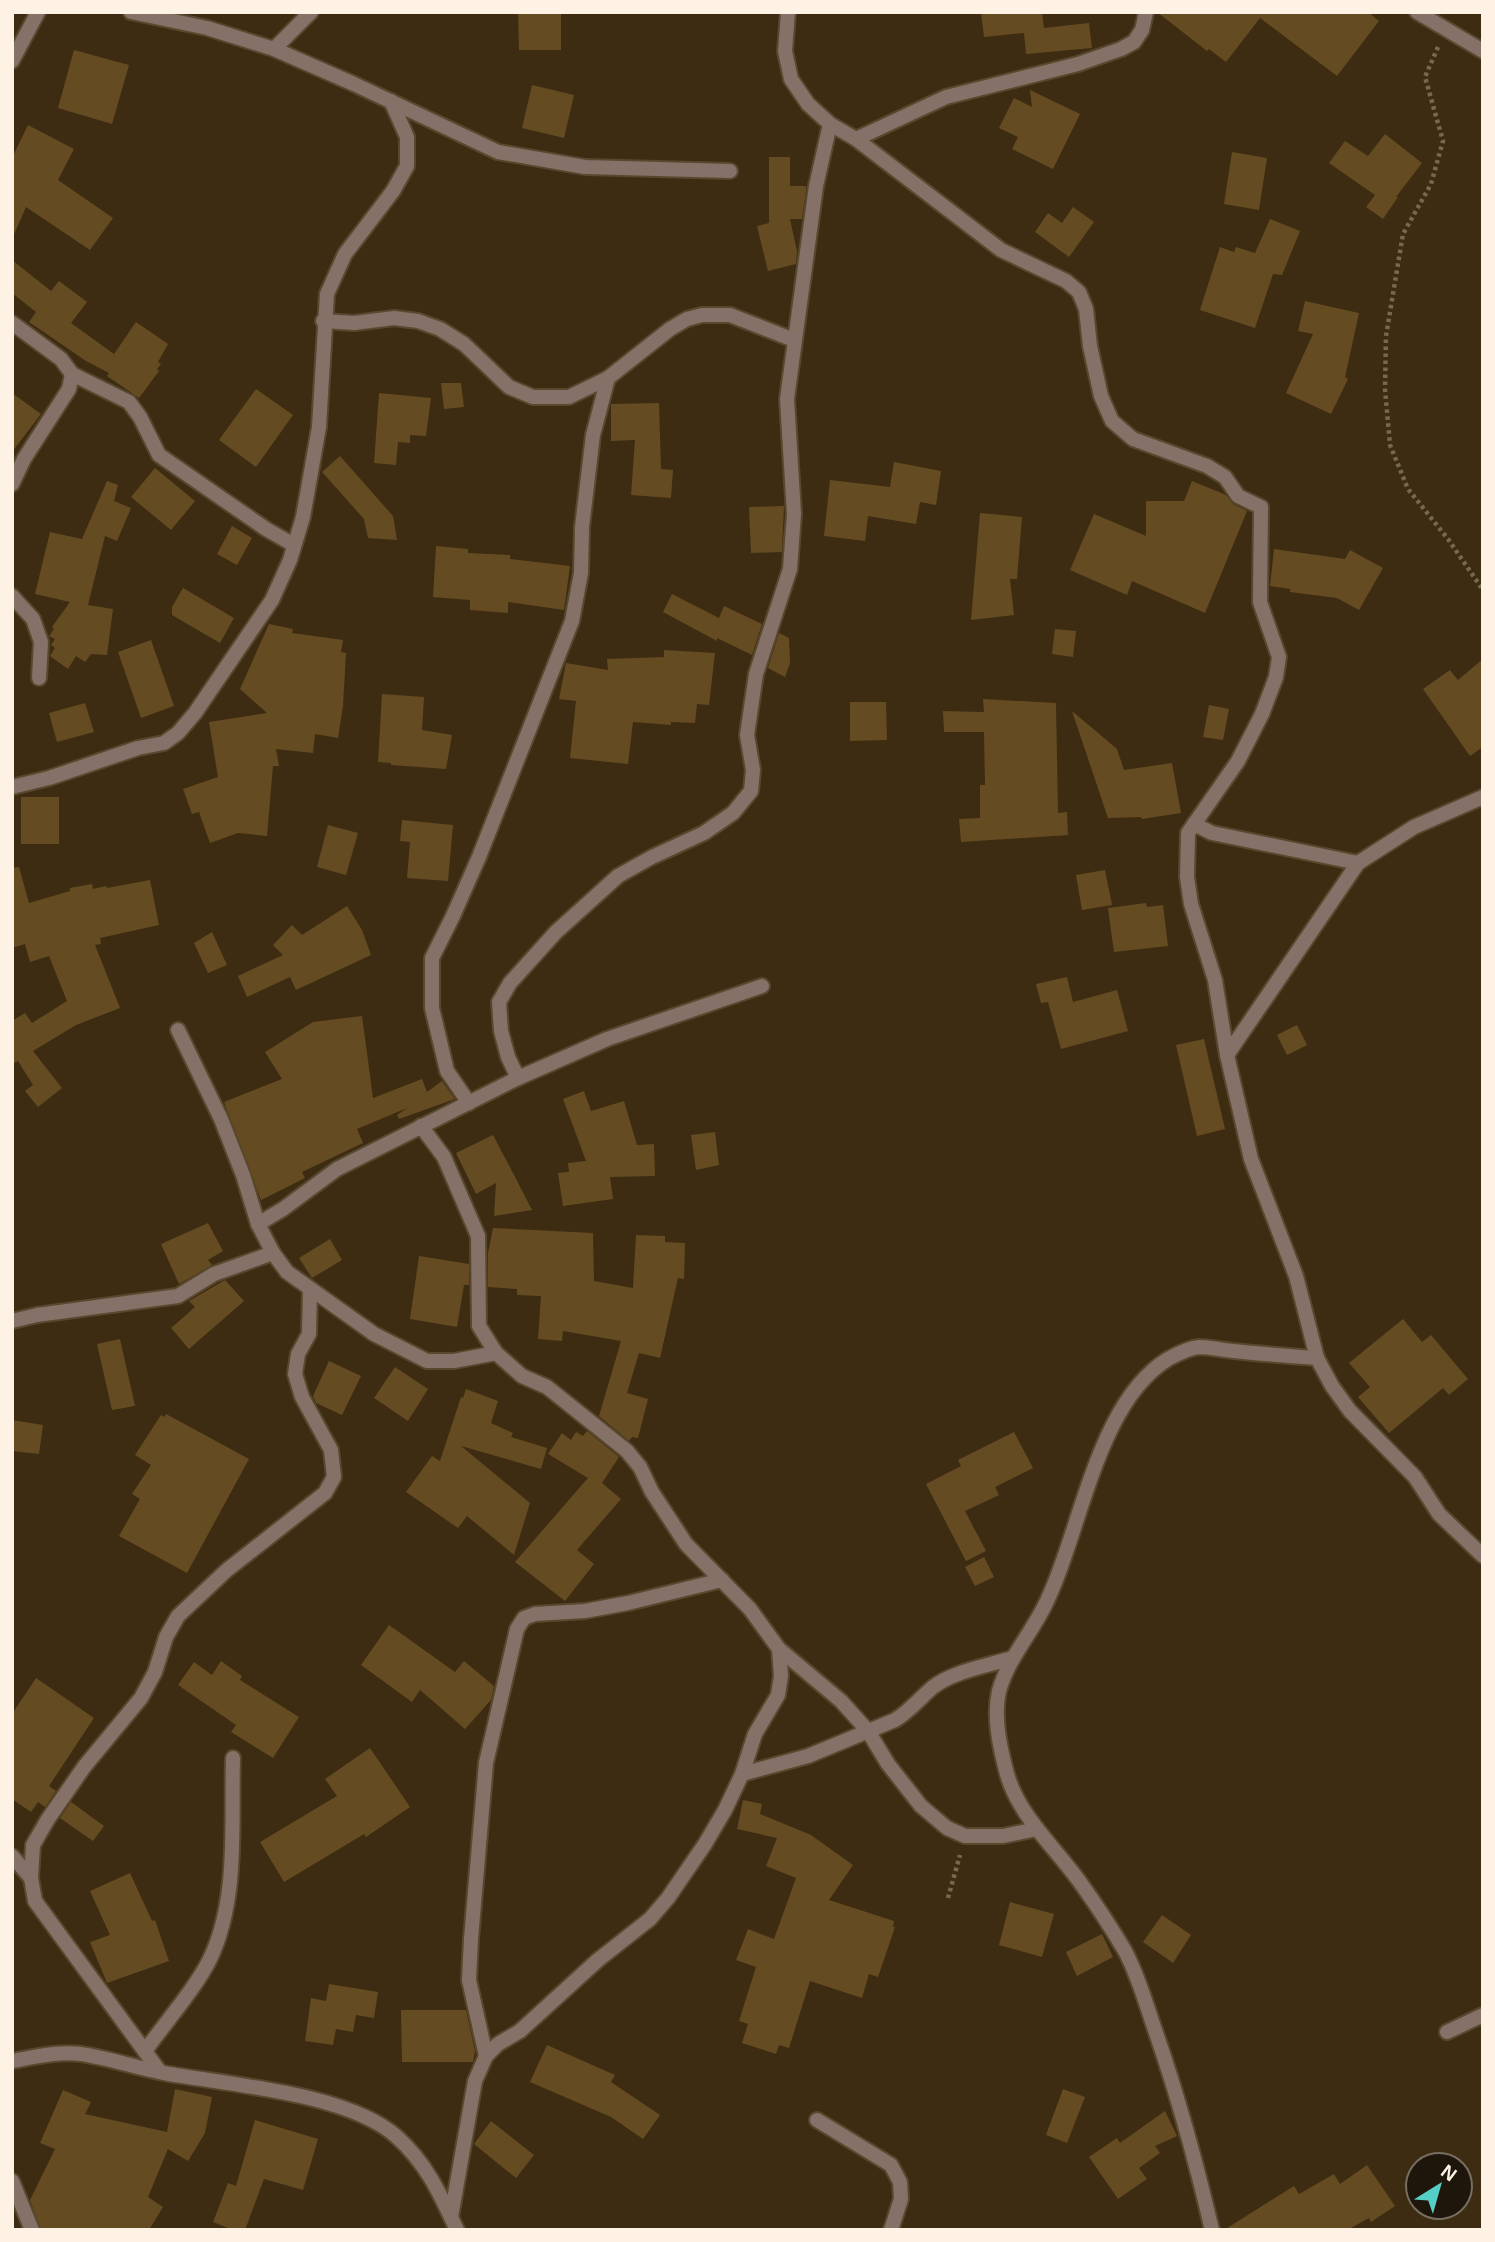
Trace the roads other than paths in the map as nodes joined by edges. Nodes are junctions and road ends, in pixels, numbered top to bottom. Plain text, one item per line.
1 (37, 12) edge
2 (131, 12) edge
3 (312, 12) edge
4 (788, 12) edge
5 (1146, 12) edge
6 (1417, 12) edge
7 (274, 49) junction
8 (1483, 51) edge
9 (12, 61) edge
10 (391, 102) junction
11 (830, 124) junction
12 (856, 139) junction
13 (730, 171) dead end
14 (323, 321) junction
15 (12, 323) edge
16 (794, 340) junction
17 (72, 374) junction
18 (608, 378) junction
19 (12, 484) edge
20 (294, 545) junction
21 (12, 596) edge
22 (39, 678) dead end
23 (12, 787) edge
24 (1483, 797) edge
25 (1194, 824) junction
26 (1358, 863) junction
27 (762, 986) dead end
28 (178, 1030) dead end
29 (1227, 1055) junction
30 (518, 1077) junction
31 (469, 1103) junction
32 (421, 1126) junction
33 (258, 1224) junction
34 (273, 1253) junction
35 (310, 1290) junction
36 (12, 1321) edge
37 (496, 1353) junction
38 (1317, 1359) junction
39 (1483, 1556) edge
40 (722, 1580) junction
41 (779, 1649) junction
42 (1012, 1658) junction
43 (868, 1731) junction
44 (233, 1758) dead end
45 (742, 1774) junction
46 (1037, 1829) junction
47 (12, 1856) edge
48 (31, 1878) junction
49 (1483, 2015) edge
50 (1447, 2032) dead end
51 (145, 2051) junction
52 (486, 2056) junction
53 (12, 2061) edge
54 (160, 2072) junction
55 (817, 2120) dead end
56 (12, 2181) edge
57 (454, 2224) edge
58 (32, 2230) edge
59 (891, 2230) edge
60 (1212, 2230) edge

1 - 9 street
2 - 7 street
3 - 7 street
4 - 11 street
5 - 12 street
6 - 8 street
7 - 10 street
10 - 13 street
10 - 14 street
11 - 12 street
11 - 16 street
12 - 25 street
14 - 18 street
14 - 20 street
15 - 17 street
16 - 18 street
16 - 30 street
17 - 19 street
17 - 20 street
18 - 31 street
20 - 23 street
21 - 22 street
24 - 26 street
25 - 26 street
25 - 29 street
26 - 29 street
27 - 30 street
28 - 33 street
29 - 38 street
30 - 31 street
31 - 32 street
32 - 33 street
32 - 37 street
33 - 34 street
34 - 35 street
34 - 36 street
35 - 37 street
35 - 48 street
37 - 40 street
38 - 39 street
38 - 42 street
40 - 41 street
40 - 52 street
41 - 43 street
41 - 45 street
42 - 43 street
42 - 46 street
43 - 45 street
43 - 46 street
44 - 51 street
45 - 52 street
46 - 60 street
47 - 48 street
48 - 51 street
49 - 50 street
51 - 54 street
52 - 57 street
53 - 54 street
54 - 57 street
55 - 59 street
56 - 58 street

